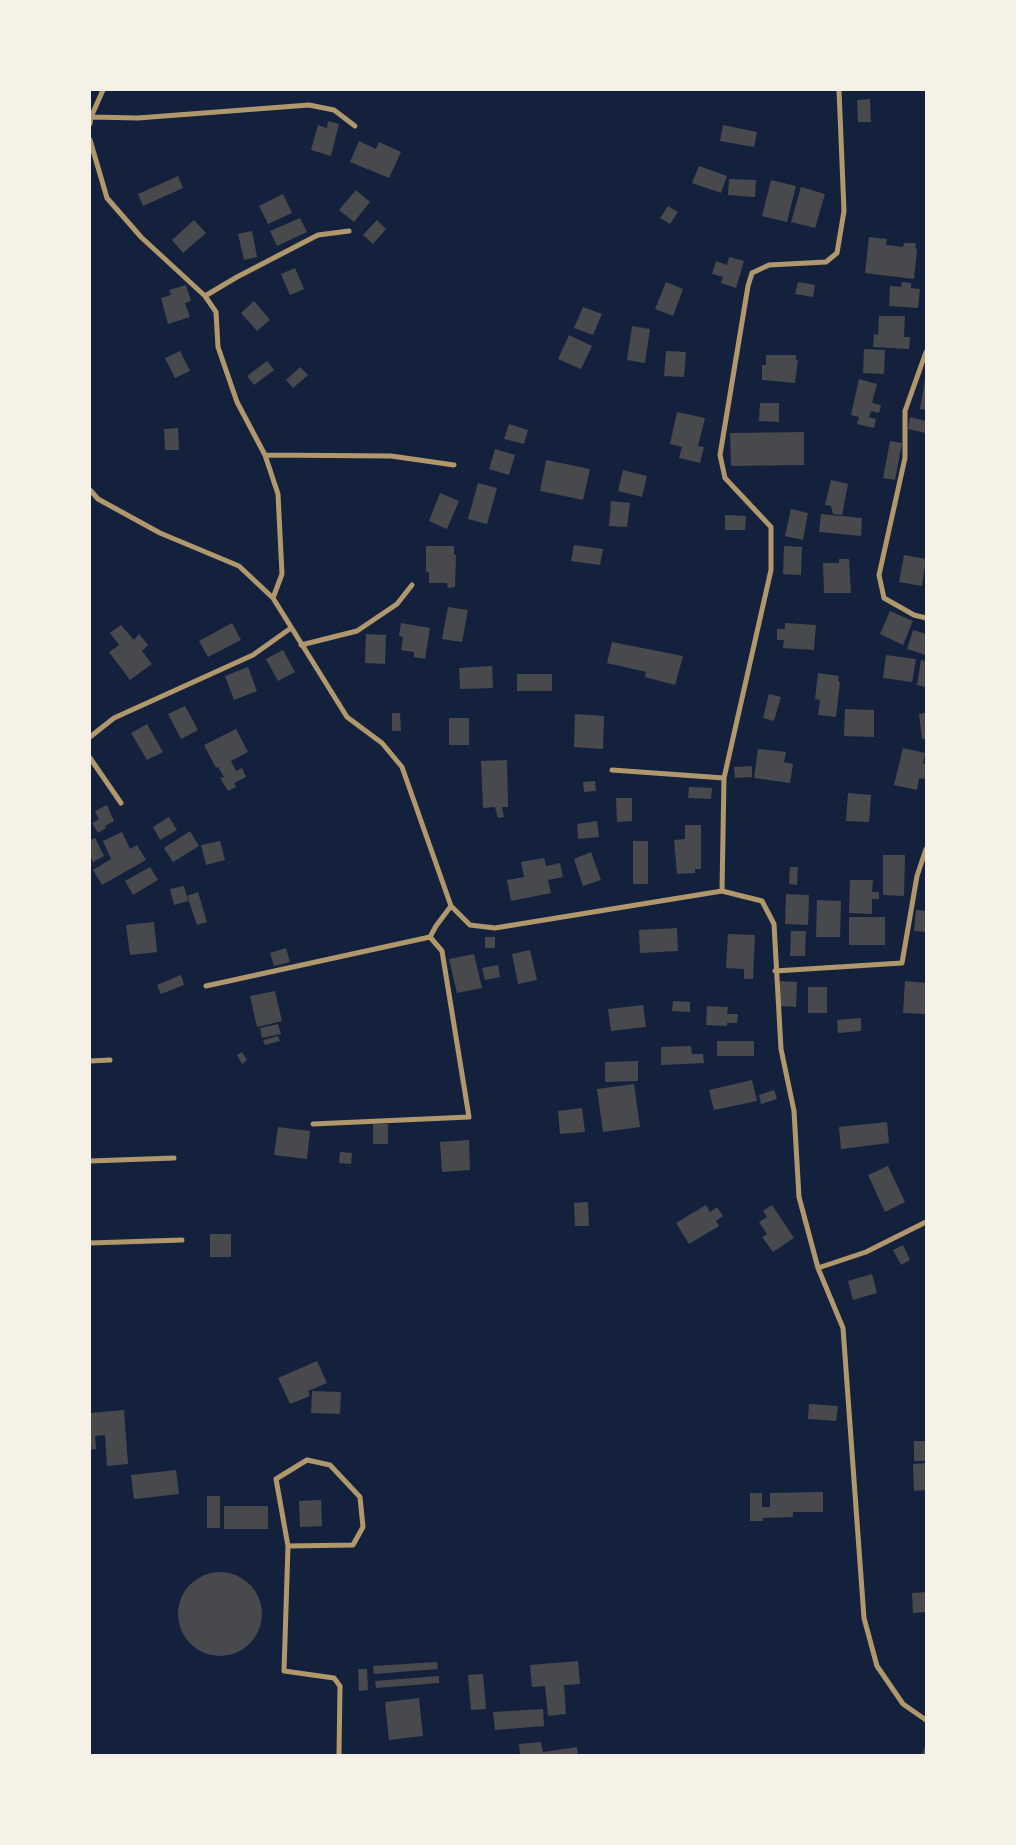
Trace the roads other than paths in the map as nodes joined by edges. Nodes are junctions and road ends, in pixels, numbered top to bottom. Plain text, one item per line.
1 (103, 90) edge
2 (839, 90) edge
3 (91, 117) edge
4 (90, 124) edge
5 (355, 126) dead end
6 (90, 140) edge
7 (349, 231) dead end
8 (205, 296) junction
9 (926, 352) edge
10 (265, 455) junction
11 (454, 464) dead end
12 (90, 490) edge
13 (412, 584) dead end
14 (273, 598) junction
15 (926, 618) edge
16 (291, 628) junction
17 (301, 645) junction
18 (90, 737) edge
19 (90, 758) edge
20 (612, 770) dead end
21 (724, 778) junction
22 (121, 803) dead end
23 (926, 849) edge
24 (722, 891) junction
25 (451, 906) junction
26 (430, 937) junction
27 (776, 971) junction
28 (206, 986) dead end
29 (110, 1060) dead end
30 (90, 1061) edge
31 (314, 1124) dead end
32 (174, 1158) dead end
33 (90, 1161) edge
34 (926, 1222) edge
35 (182, 1240) dead end
36 (90, 1243) edge
37 (818, 1268) junction
38 (288, 1546) junction
39 (926, 1720) edge
40 (339, 1755) edge

1 - 3 street
2 - 21 street
3 - 4 street
3 - 5 street
6 - 8 street
7 - 8 street
8 - 10 street
9 - 15 street
10 - 11 street
10 - 14 street
12 - 14 street
13 - 17 street
14 - 16 street
16 - 17 street
16 - 18 street
17 - 25 street
19 - 22 street
20 - 21 street
21 - 24 street
23 - 27 street
24 - 25 street
24 - 27 street
25 - 26 street
26 - 28 street
26 - 31 street
27 - 37 street
29 - 30 street
32 - 33 street
34 - 37 street
35 - 36 street
37 - 39 street
38 - 38 street
38 - 40 street

